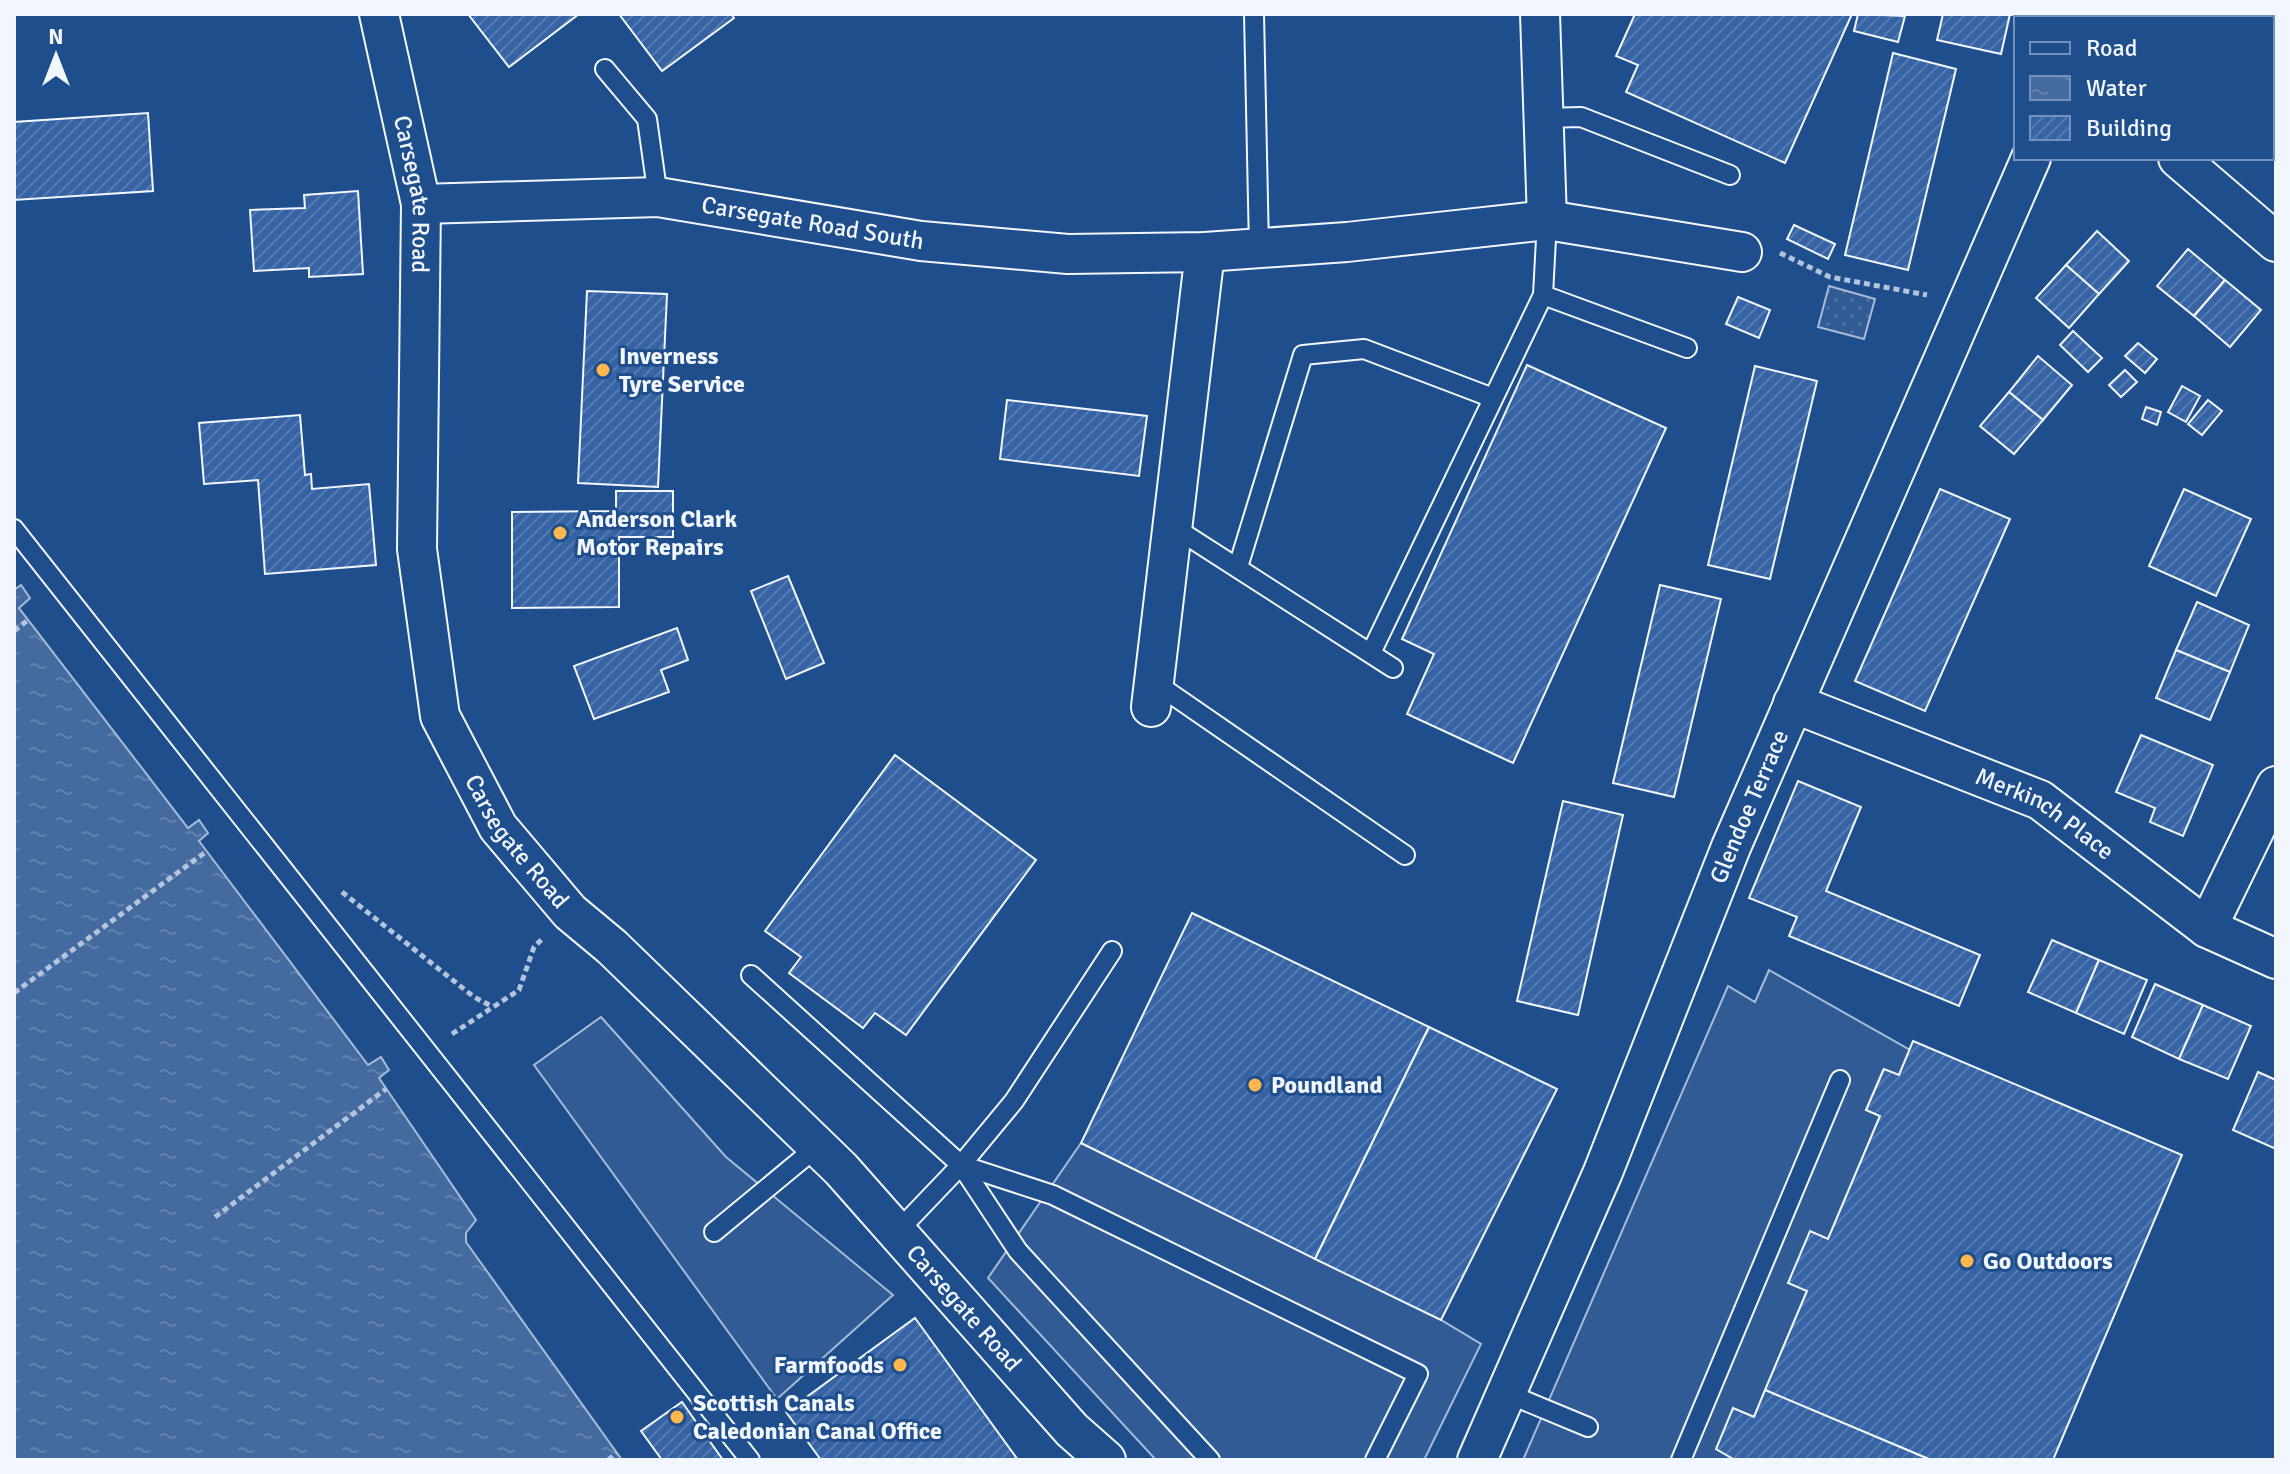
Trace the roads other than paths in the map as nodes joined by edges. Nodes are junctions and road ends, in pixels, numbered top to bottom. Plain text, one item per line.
1 (379, 14) edge
2 (1254, 14) edge
3 (1540, 14) edge
4 (605, 69) dead end
5 (1544, 118) junction
6 (2030, 160) edge
7 (2180, 160) edge
8 (1730, 175) dead end
9 (658, 197) junction
10 (421, 204) junction
11 (1547, 220) junction
12 (2276, 242) edge
13 (1259, 248) junction
14 (1205, 252) junction
15 (1742, 252) road end
16 (1543, 295) junction
17 (1687, 348) dead end
18 (1493, 398) junction
19 (1172, 526) junction
20 (14, 529) edge
21 (1238, 567) junction
22 (1371, 653) junction
23 (1393, 668) dead end
24 (1152, 694) joint
25 (1793, 703) junction
26 (2276, 786) edge
27 (1405, 855) dead end
28 (2207, 928) junction
29 (1112, 951) dead end
30 (2276, 959) edge
31 (751, 975) dead end
32 (1840, 1080) dead end
33 (818, 1146) junction
34 (961, 1165) junction
35 (714, 1232) dead end
36 (897, 1232) junction
37 (1506, 1393) junction
38 (1588, 1427) dead end
39 (750, 1460) edge
40 (1106, 1460) edge
41 (1210, 1460) edge
42 (1375, 1460) edge
43 (1477, 1460) edge
44 (1681, 1460) edge

1 - 10 street, Carsegate Road
2 - 13 lane
3 - 5 street
4 - 9 lane
5 - 8 lane
5 - 11 street
6 - 25 street, Glendoe Terrace
7 - 12 street
9 - 10 street, Carsegate Road South
9 - 14 street, Carsegate Road South
10 - 33 street, Carsegate Road
11 - 13 street, Carsegate Road South
11 - 15 street, Carsegate Road South
11 - 16 lane
13 - 14 street, Carsegate Road South
14 - 19 street
16 - 17 lane
16 - 18 lane
18 - 21 lane
18 - 22 lane
19 - 21 lane
19 - 24 street
20 - 39 lane
21 - 22 lane
22 - 23 lane
24 - 27 lane
25 - 28 street, Merkinch Place
25 - 37 street, Glendoe Terrace
26 - 28 street
28 - 30 street, Merkinch Place
29 - 34 lane
31 - 34 lane
32 - 44 lane
33 - 35 lane
33 - 36 street, Carsegate Road
34 - 36 lane
34 - 41 lane
34 - 42 lane
36 - 40 street, Carsegate Road
37 - 38 lane
37 - 43 street, Glendoe Terrace

